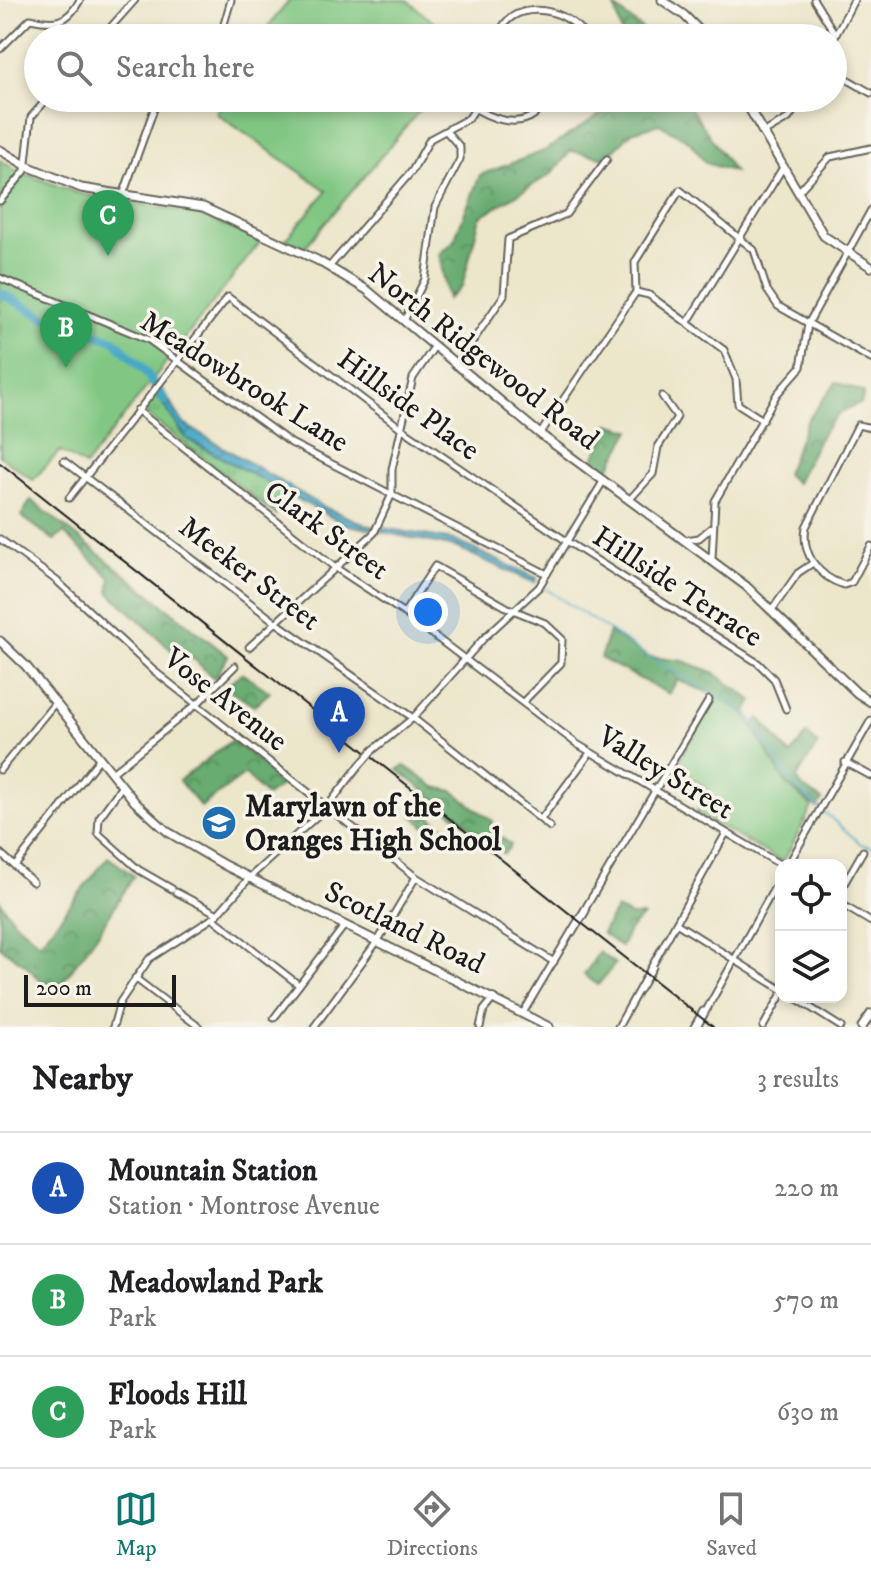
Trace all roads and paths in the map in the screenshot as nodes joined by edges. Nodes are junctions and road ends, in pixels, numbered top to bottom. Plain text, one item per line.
1 (80, 0) edge
2 (135, 0) edge
3 (231, 0) edge
4 (662, 0) edge
5 (814, 0) edge
6 (854, 0) edge
7 (25, 24) edge
8 (114, 24) edge
9 (224, 24) edge
10 (503, 24) edge
11 (576, 24) edge
12 (693, 24) edge
13 (827, 24) edge
14 (841, 24) edge
15 (24, 25) edge
16 (0, 49) edge
17 (847, 79) edge
18 (871, 93) edge
19 (37, 112) edge
20 (153, 112) edge
21 (472, 112) edge
22 (481, 112) edge
23 (535, 112) edge
24 (750, 112) edge
25 (793, 112) edge
26 (446, 131) junction
27 (762, 134) junction
28 (871, 148) edge
29 (0, 150) edge
30 (607, 159) dead end
31 (27, 166) junction
32 (782, 169) junction
33 (797, 193) junction
34 (123, 195) junction
35 (0, 201) edge
36 (871, 210) edge
37 (741, 236) junction
38 (848, 254) junction
39 (329, 267) junction
40 (871, 267) edge
41 (0, 278) edge
42 (636, 292) junction
43 (405, 319) junction
44 (688, 322) junction
45 (808, 324) junction
46 (434, 347) junction
47 (871, 359) edge
48 (177, 360) junction
49 (456, 367) junction
50 (662, 396) dead end
51 (137, 410) junction
52 (763, 420) junction
53 (401, 428) junction
54 (871, 428) edge
55 (540, 434) junction
56 (64, 461) dead end
57 (84, 475) junction
58 (604, 480) junction
59 (392, 494) junction
60 (69, 498) dead end
61 (630, 499) junction
62 (713, 524) junction
63 (0, 539) edge
64 (686, 540) junction
65 (567, 541) junction
66 (871, 546) edge
67 (712, 559) junction
68 (813, 563) junction
69 (336, 568) junction
70 (547, 574) junction
71 (772, 610) junction
72 (517, 611) junction
73 (404, 613) junction
74 (274, 621) junction
75 (0, 641) edge
76 (249, 647) dead end
77 (466, 658) junction
78 (235, 666) dead end
79 (870, 699) edge
80 (709, 700) dead end
81 (523, 702) junction
82 (55, 703) junction
83 (197, 704) junction
84 (786, 709) dead end
85 (533, 710) joint
86 (413, 718) junction
87 (871, 720) edge
88 (590, 753) junction
89 (100, 758) junction
90 (845, 762) junction
91 (0, 770) edge
92 (112, 773) junction
93 (871, 776) edge
94 (122, 786) junction
95 (654, 793) junction
96 (327, 807) junction
97 (541, 819) junction
98 (550, 827) dead end
99 (726, 833) junction
100 (863, 851) dead end
101 (0, 853) edge
102 (791, 859) edge
103 (775, 862) edge
104 (15, 866) junction
105 (416, 877) junction
106 (250, 878) junction
107 (847, 879) edge
108 (33, 882) dead end
109 (775, 887) edge
110 (847, 908) edge
111 (216, 916) junction
112 (871, 922) edge
113 (676, 923) junction
114 (345, 924) junction
115 (378, 940) junction
116 (734, 960) junction
117 (554, 962) junction
118 (135, 978) junction
119 (299, 985) junction
120 (775, 985) edge
121 (494, 998) junction
122 (776, 1003) edge
123 (803, 1003) edge
124 (523, 1013) junction
125 (871, 1014) edge
126 (274, 1018) dead end
127 (113, 1027) edge
128 (199, 1027) edge
129 (314, 1027) edge
130 (480, 1027) edge
131 (549, 1027) edge
132 (618, 1027) edge
133 (695, 1027) edge
134 (763, 1027) edge
135 (841, 1027) edge
136 (862, 1027) edge

1 - 7 street
2 - 8 street
3 - 9 street
4 - 12 street
5 - 13 street
6 - 14 street
10 - 11 street
15 - 16 street
17 - 18 street
19 - 31 street
20 - 34 street
21 - 26 street
22 - 23 street
24 - 27 street
25 - 27 street
26 - 39 street
26 - 43 street
27 - 32 street
28 - 33 street
29 - 31 street, North Ridgewood Road
30 - 49 street
31 - 34 street, North Ridgewood Road
31 - 35 street
32 - 33 street
32 - 37 street
33 - 38 street
34 - 39 street, North Ridgewood Road
36 - 38 street
37 - 42 street
37 - 44 street
37 - 45 street
38 - 40 street
38 - 45 street
39 - 43 street, North Ridgewood Road
41 - 48 street, Meadowbrook Lane
42 - 44 street
42 - 55 street
43 - 46 street, North Ridgewood Road
44 - 52 street
45 - 47 street
45 - 52 street
46 - 49 street, North Ridgewood Road
46 - 53 street
48 - 51 street
48 - 53 street, Hillside Place
48 - 59 street, Meadowbrook Lane
49 - 55 street, North Ridgewood Road
50 - 61 street
51 - 57 street
51 - 69 street, Clark Street
52 - 62 street
53 - 59 street
53 - 65 street, Hillside Place
54 - 68 street
55 - 58 street, North Ridgewood Road
56 - 57 street, Meeker Street
57 - 60 street
57 - 74 street, Meeker Street
58 - 61 street, North Ridgewood Road
58 - 65 street
59 - 69 street
59 - 70 street, Meadowbrook Lane
61 - 64 street, North Ridgewood Road
62 - 64 street
62 - 67 street
63 - 83 street, Vose Avenue
64 - 67 street, North Ridgewood Road
65 - 70 street
65 - 84 street, Hillside Terrace
66 - 68 street
67 - 71 street, North Ridgewood Road
68 - 71 street
69 - 73 street, Clark Street
69 - 74 street
70 - 72 street
71 - 79 street, North Ridgewood Road
72 - 73 street
72 - 77 street
72 - 81 street
73 - 77 street, Clark Street
74 - 76 street
74 - 86 street, Meeker Street
75 - 82 street, Scotland Road
77 - 81 street, Clark Street
77 - 86 street
78 - 83 street
80 - 95 street
81 - 85 street, Clark Street
82 - 89 street, Scotland Road
82 - 91 street
83 - 92 street
83 - 96 street, Vose Avenue
85 - 88 street, Valley Street
86 - 96 street, bridge
86 - 97 street, Meeker Street
87 - 90 street
88 - 95 street, Valley Street
88 - 97 street
89 - 92 street, Scotland Road
89 - 104 street
90 - 93 street
90 - 102 street
92 - 94 street, Scotland Road
94 - 106 street, Scotland Road
94 - 111 street
95 - 99 street, Valley Street
95 - 117 street
96 - 105 street, Vose Avenue
96 - 106 street
97 - 98 street, Meeker Street
99 - 103 street, Valley Street
99 - 113 street
100 - 107 street
101 - 104 street
104 - 108 street
105 - 115 street
105 - 117 street, Vose Avenue
106 - 111 street
106 - 114 street, Scotland Road
109 - 116 street
110 - 112 street
111 - 118 street
111 - 119 street
113 - 116 street
113 - 132 street
114 - 115 street, Scotland Road
114 - 119 street
115 - 121 street, Scotland Road
115 - 129 street
116 - 120 street
116 - 133 street
117 - 124 street
118 - 127 street
118 - 128 street
119 - 126 street
121 - 124 street, Scotland Road
121 - 130 street
122 - 134 street
123 - 135 street
124 - 131 street, Scotland Road
125 - 136 street

